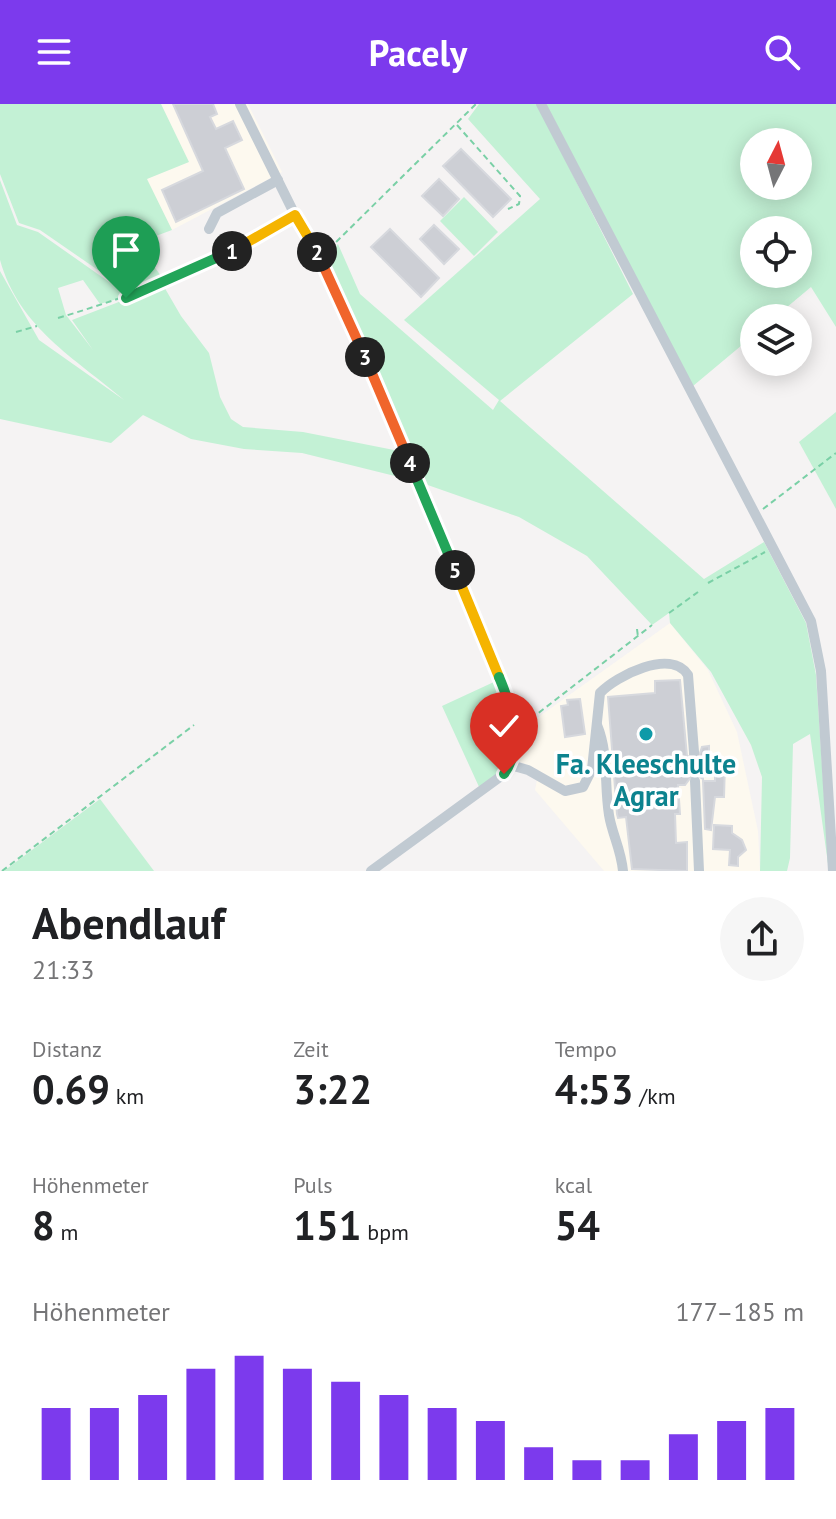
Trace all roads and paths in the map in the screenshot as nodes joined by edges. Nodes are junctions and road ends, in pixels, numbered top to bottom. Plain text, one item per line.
1 (240, 104) edge
2 (476, 104) edge
3 (541, 104) edge
4 (456, 124) junction
5 (278, 180) junction
6 (508, 209) dead end
7 (295, 215) junction
8 (209, 229) dead end
9 (321, 257) junction
10 (58, 318) dead end
11 (37, 326) dead end
12 (16, 332) dead end
13 (836, 453) edge
14 (756, 514) junction
15 (773, 547) junction
16 (708, 583) dead end
17 (698, 592) dead end
18 (669, 613) dead end
19 (652, 625) dead end
20 (637, 629) dead end
21 (638, 639) junction
22 (595, 720) junction
23 (194, 725) dead end
24 (516, 730) junction
25 (694, 752) tunnel mouth
26 (510, 765) junction
27 (695, 781) tunnel mouth
28 (2, 871) edge
29 (371, 871) edge
30 (623, 871) edge
31 (699, 871) edge
32 (833, 871) edge

1 - 5 street
2 - 4 path
3 - 14 street
4 - 6 path
4 - 9 path
5 - 7 street
5 - 8 street
7 - 9 street
7 - 10 path
9 - 24 street
11 - 12 path
13 - 14 path
14 - 15 street
15 - 16 path
15 - 32 street
17 - 18 path
19 - 21 path
20 - 21 path
21 - 24 path
22 - 25 street
22 - 26 street
22 - 30 street
23 - 28 path
24 - 26 street
26 - 29 street
27 - 31 street

